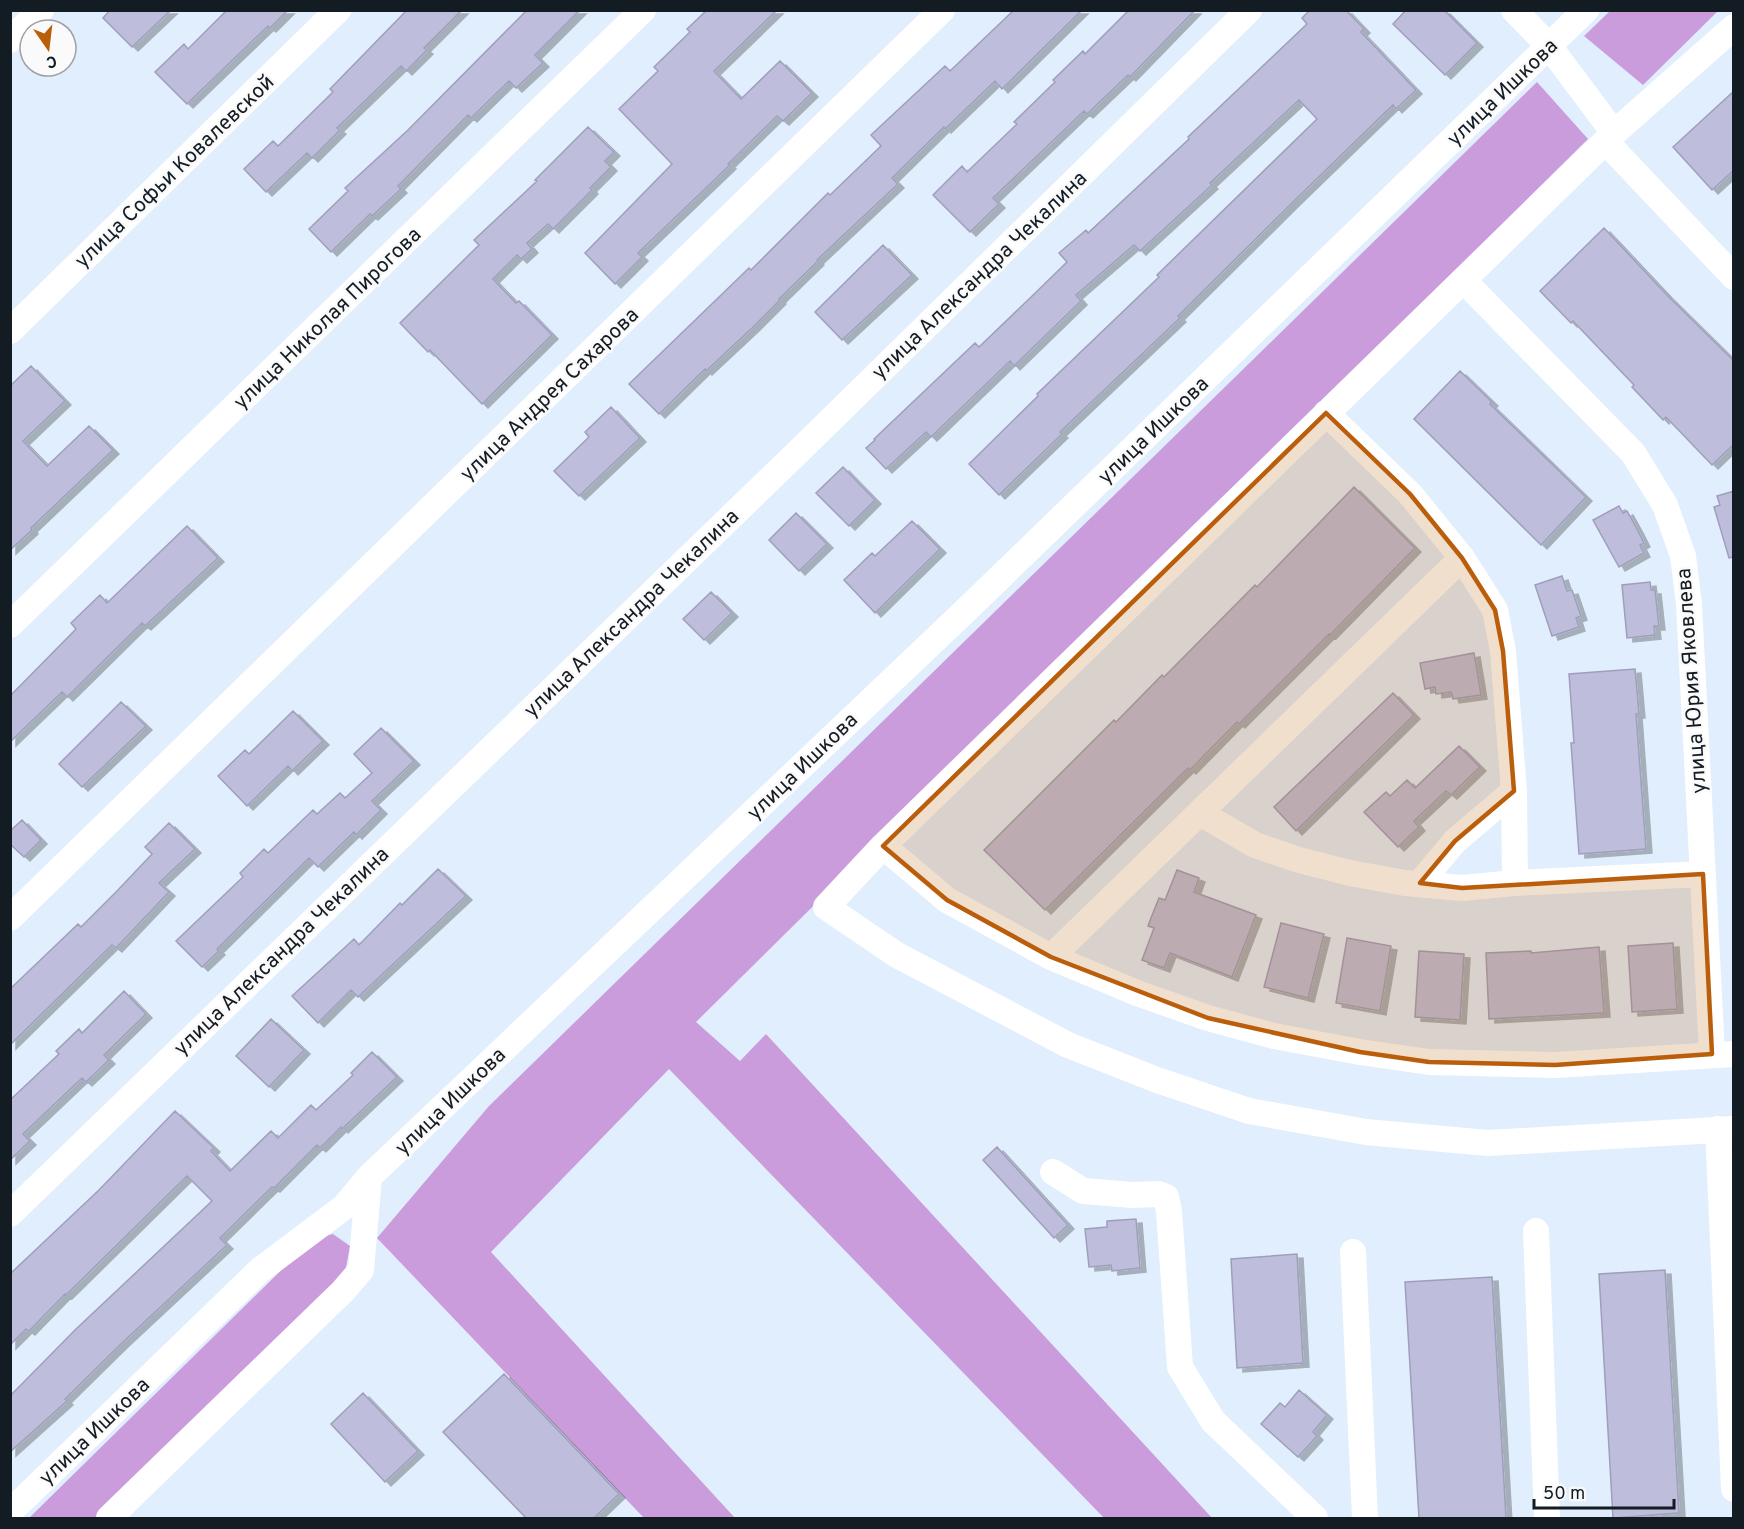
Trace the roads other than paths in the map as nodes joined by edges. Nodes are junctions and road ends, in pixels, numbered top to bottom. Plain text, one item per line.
1 (41, 10) edge
2 (339, 10) edge
3 (643, 10) edge
4 (942, 10) edge
5 (1249, 10) edge
6 (1514, 10) edge
7 (1586, 10) edge
8 (1734, 27) edge
9 (10, 40) edge
10 (1549, 46) junction
11 (1610, 137) junction
12 (1734, 277) edge
13 (1464, 281) junction
14 (10, 331) edge
15 (1326, 413) junction
16 (1462, 558) junction
17 (10, 625) edge
18 (1514, 791) junction
19 (1200, 813) junction
20 (883, 846) junction
21 (1703, 874) junction
22 (1420, 883) junction
23 (1515, 883) junction
24 (10, 918) edge
25 (1051, 957) junction
26 (1723, 1054) edge
27 (1726, 1129) edge
28 (1053, 1172) dead end
29 (369, 1177) junction
30 (10, 1214) edge
31 (1536, 1230) dead end
32 (1353, 1252) dead end
33 (1734, 1489) edge
34 (10, 1512) edge
35 (109, 1518) edge
36 (1315, 1518) edge
37 (1365, 1518) edge
38 (1547, 1518) edge

1 - 9 street
2 - 14 street, улица Софьи Ковалевской
3 - 17 street, улица Николая Пирогова
4 - 24 street, улица Андрея Сахарова
5 - 30 street, улица Александра Чекалина
6 - 10 street
7 - 10 street, улица Ишкова
8 - 11 street
10 - 11 street
10 - 29 street, улица Ишкова
11 - 12 street
11 - 13 street
13 - 15 street
13 - 21 street, улица Юрия Яковлева
15 - 16 street
15 - 20 street
16 - 18 street
16 - 19 street
18 - 22 street
18 - 23 street
19 - 22 street
19 - 25 street
20 - 25 street
20 - 27 street
21 - 23 street
21 - 26 street, улица Юрия Яковлева
22 - 23 street
25 - 26 street
27 - 33 street
28 - 36 street
29 - 34 street, улица Ишкова
29 - 35 street
31 - 38 street
32 - 37 street

